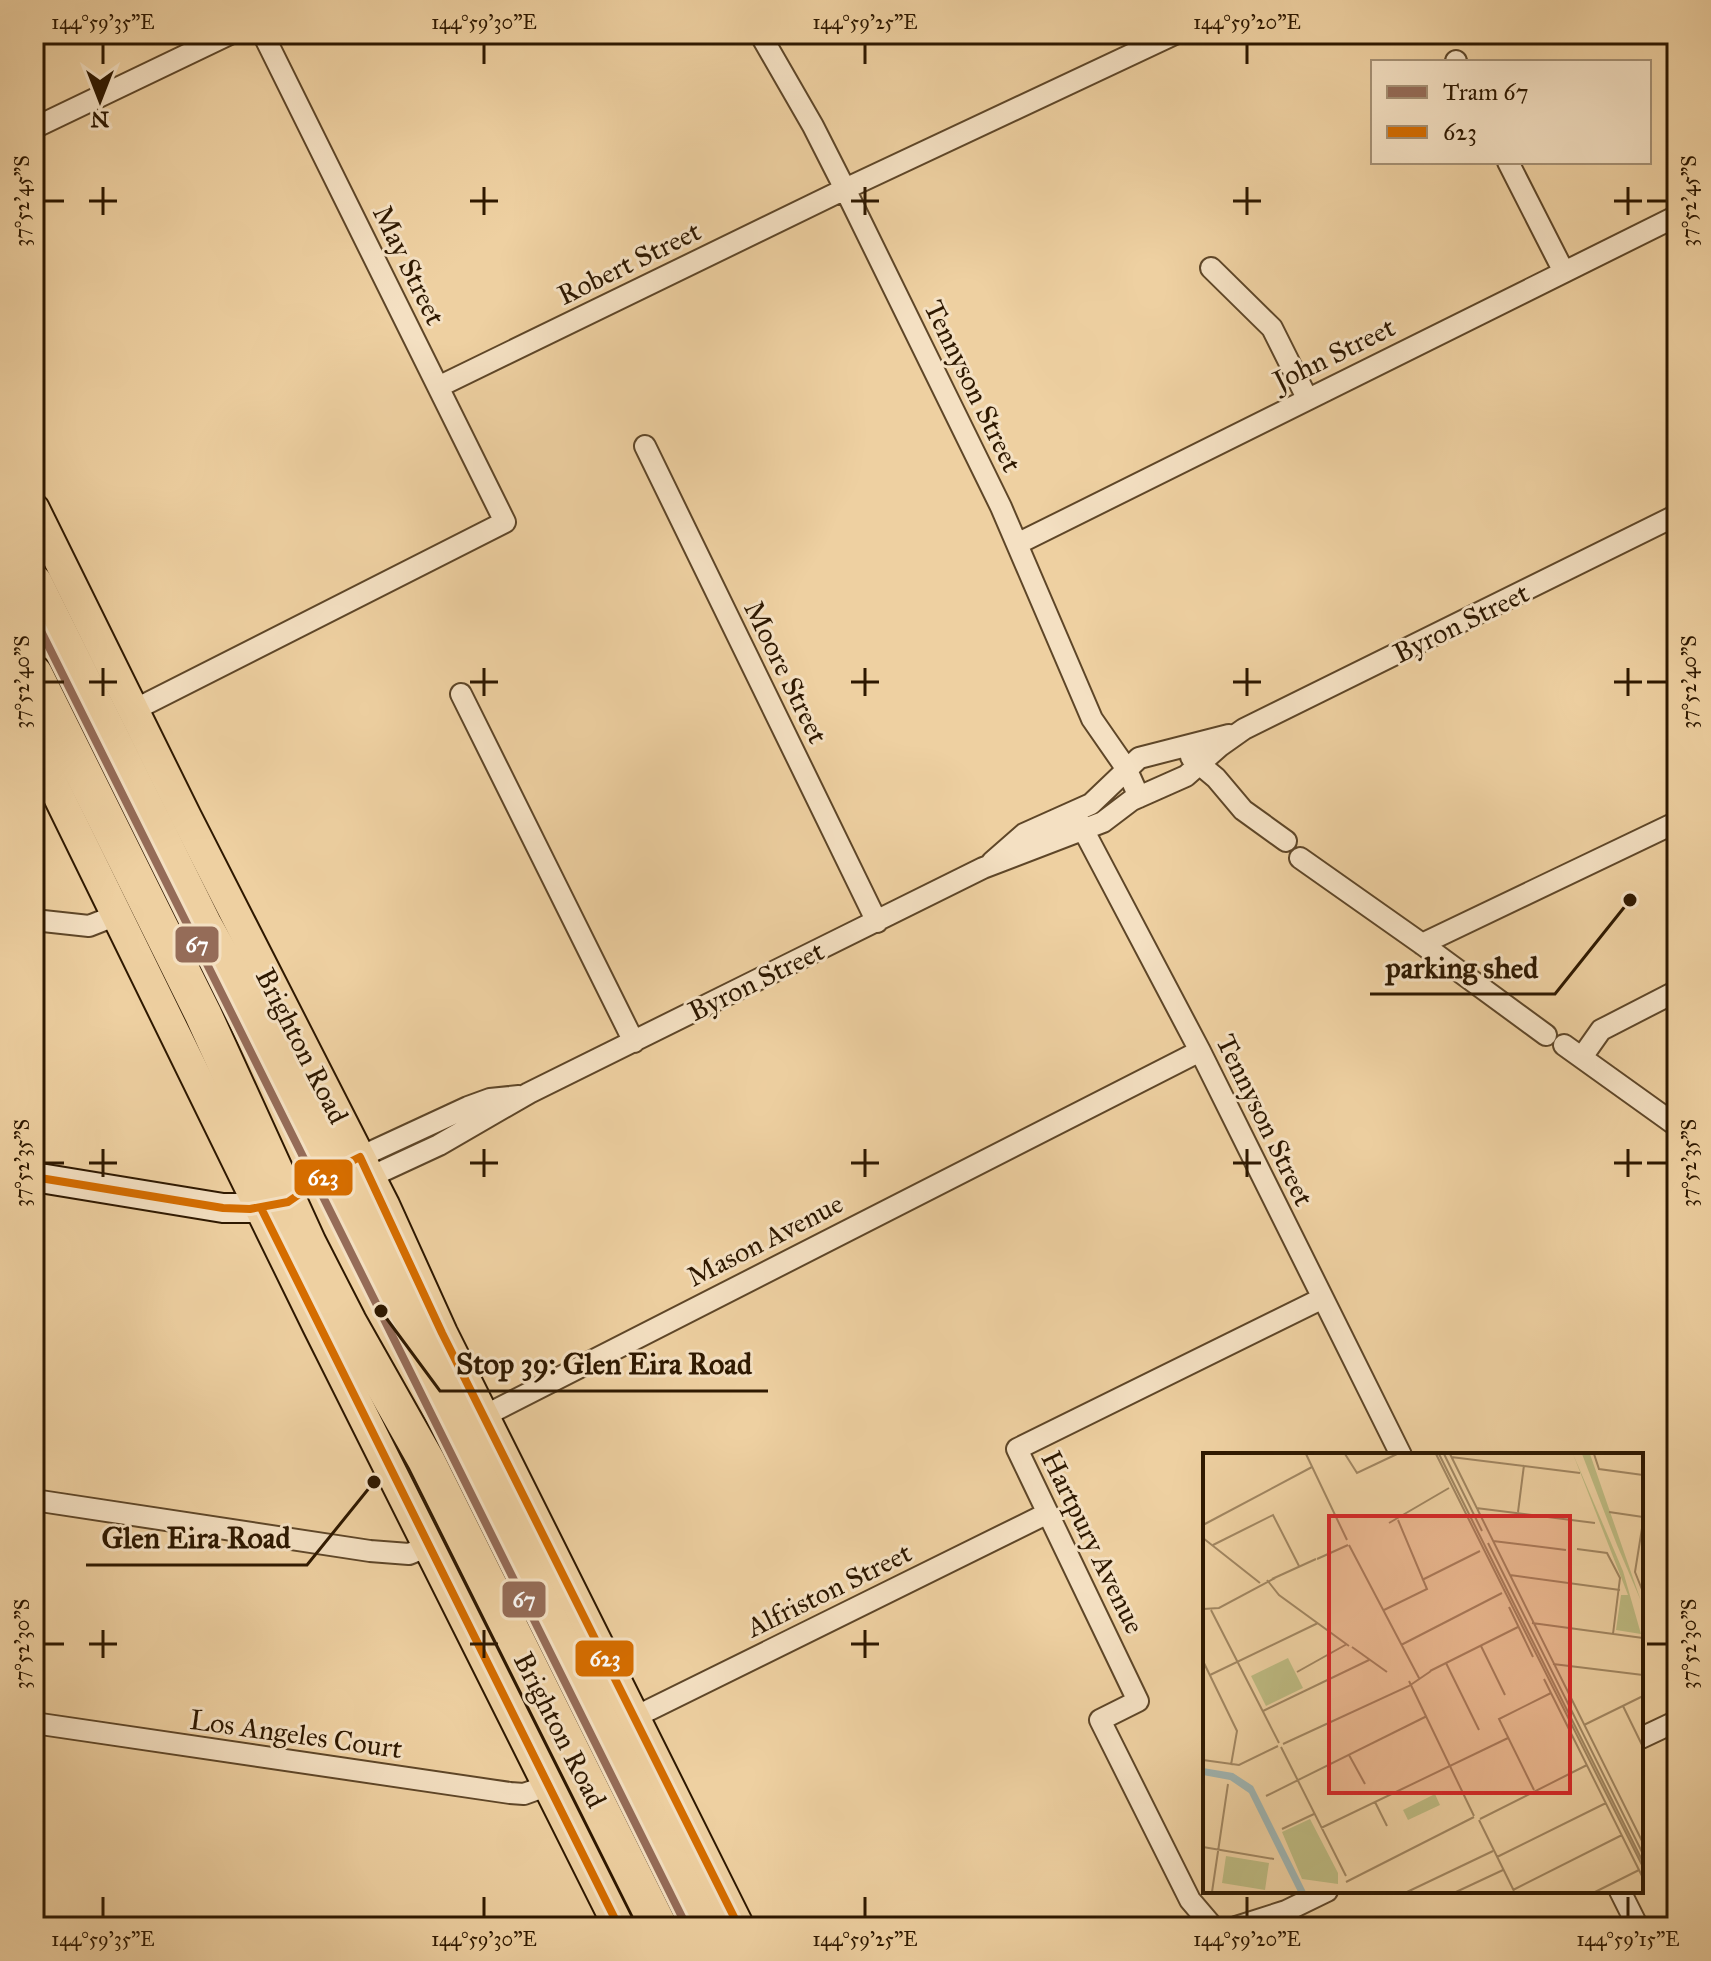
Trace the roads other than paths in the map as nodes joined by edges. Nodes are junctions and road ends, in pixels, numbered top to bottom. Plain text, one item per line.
1 (230, 34) edge
2 (263, 34) edge
3 (760, 34) edge
4 (1175, 34) edge
5 (34, 128) edge
6 (1509, 164) edge
7 (845, 189) junction
8 (1677, 216) edge
9 (1211, 268) dead end
10 (1564, 272) junction
11 (438, 387) junction
12 (1307, 398) junction
13 (645, 446) dead end
14 (34, 509) edge
15 (1677, 515) edge
16 (1017, 544) junction
17 (34, 584) edge
18 (83, 609) junction
19 (34, 674) edge
20 (461, 694) dead end
21 (134, 710) junction
22 (1244, 729) junction
23 (34, 746) edge
24 (1183, 747) junction
25 (1201, 764) junction
26 (1126, 768) junction
27 (1139, 797) junction
28 (186, 817) junction
29 (1079, 821) junction
30 (1677, 822) edge
31 (1286, 841) dead end
32 (1300, 858) dead end
33 (185, 887) junction
34 (117, 915) junction
35 (34, 920) edge
36 (877, 922) junction
37 (1422, 944) junction
38 (1677, 991) edge
39 (1546, 1035) dead end
40 (634, 1042) junction
41 (1200, 1051) junction
42 (1677, 1126) edge
43 (352, 1172) junction
44 (34, 1177) edge
45 (275, 1205) junction
46 (1321, 1299) junction
47 (484, 1416) junction
48 (1400, 1453) edge
49 (34, 1500) edge
50 (1048, 1513) junction
51 (466, 1541) junction
52 (429, 1546) junction
53 (462, 1610) junction
54 (509, 1704) junction
55 (596, 1714) junction
56 (635, 1717) junction
57 (1677, 1721) edge
58 (34, 1723) edge
59 (561, 1731) junction
60 (1643, 1737) edge
61 (549, 1785) junction
62 (636, 1793) junction
63 (691, 1832) junction
64 (614, 1838) junction
65 (1323, 1893) edge
66 (1621, 1893) edge
67 (1190, 1900) junction
68 (1286, 1911) junction
69 (619, 1927) edge
70 (659, 1927) edge
71 (703, 1927) edge
72 (739, 1927) edge
73 (1194, 1927) edge
74 (1213, 1927) edge
75 (1236, 1927) edge
76 (1267, 1927) edge
77 (1638, 1927) edge

1 - 5 street
2 - 11 street, May Street
3 - 7 street, Tennyson Street
4 - 7 street, Robert Street
6 - 10 street
7 - 11 street, Robert Street
7 - 16 street, Tennyson Street
8 - 10 street, John Street
9 - 12 street
10 - 12 street, John Street
11 - 21 street, May Street
12 - 16 street, John Street
13 - 36 street, Moore Street
14 - 18 main road, Brighton Road
15 - 22 street, Byron Street
16 - 26 street, Tennyson Street
17 - 18 main road
17 - 33 highway, Brighton Road
18 - 21 main road, Brighton Road
19 - 45 highway, Brighton Road
20 - 40 street
21 - 28 main road, Brighton Road
22 - 24 street, Byron Street
22 - 25 street, Byron Street
23 - 34 main road, Brighton Road
24 - 25 street
24 - 26 street, Byron Street
25 - 27 street, Byron Street
25 - 31 street
26 - 27 street, Tennyson Street
26 - 29 street, Byron Street
27 - 29 street, Byron Street
28 - 33 main road
28 - 43 main road, Brighton Road
29 - 36 street, Byron Street
29 - 41 street, Tennyson Street
30 - 37 street
32 - 37 street
33 - 43 highway, Brighton Road
34 - 35 street
34 - 45 main road, Brighton Road
36 - 40 street, Byron Street
37 - 39 street
38 - 42 street
40 - 43 street, Byron Street
41 - 46 street, Tennyson Street
41 - 47 street, Mason Avenue
43 - 45 highway
43 - 47 main road, Brighton Road
43 - 55 highway, Brighton Road
44 - 45 main road
45 - 51 highway, Brighton Road
45 - 52 main road, Brighton Road
46 - 48 street, Tennyson Street
46 - 50 street, Hartpury Avenue
47 - 56 main road, Brighton Road
49 - 52 street
50 - 56 street, Alfriston Street
50 - 67 street, Hartpury Avenue
51 - 53 main road
51 - 59 highway, Brighton Road
52 - 53 main road, Brighton Road
53 - 54 main road, Brighton Road
54 - 59 main road
54 - 61 main road, Brighton Road
55 - 59 highway
55 - 62 highway, Brighton Road
56 - 63 main road, Brighton Road
57 - 60 street
58 - 61 street, Los Angeles Court
59 - 64 highway, Brighton Road
61 - 69 main road, Brighton Road
62 - 63 main road
62 - 64 highway
62 - 71 highway, Brighton Road
63 - 72 main road, Brighton Road
64 - 70 highway, Brighton Road
65 - 68 street
66 - 77 street
67 - 73 street, Hartpury Avenue
67 - 74 street, Hartpury Avenue
68 - 75 street
68 - 76 street

